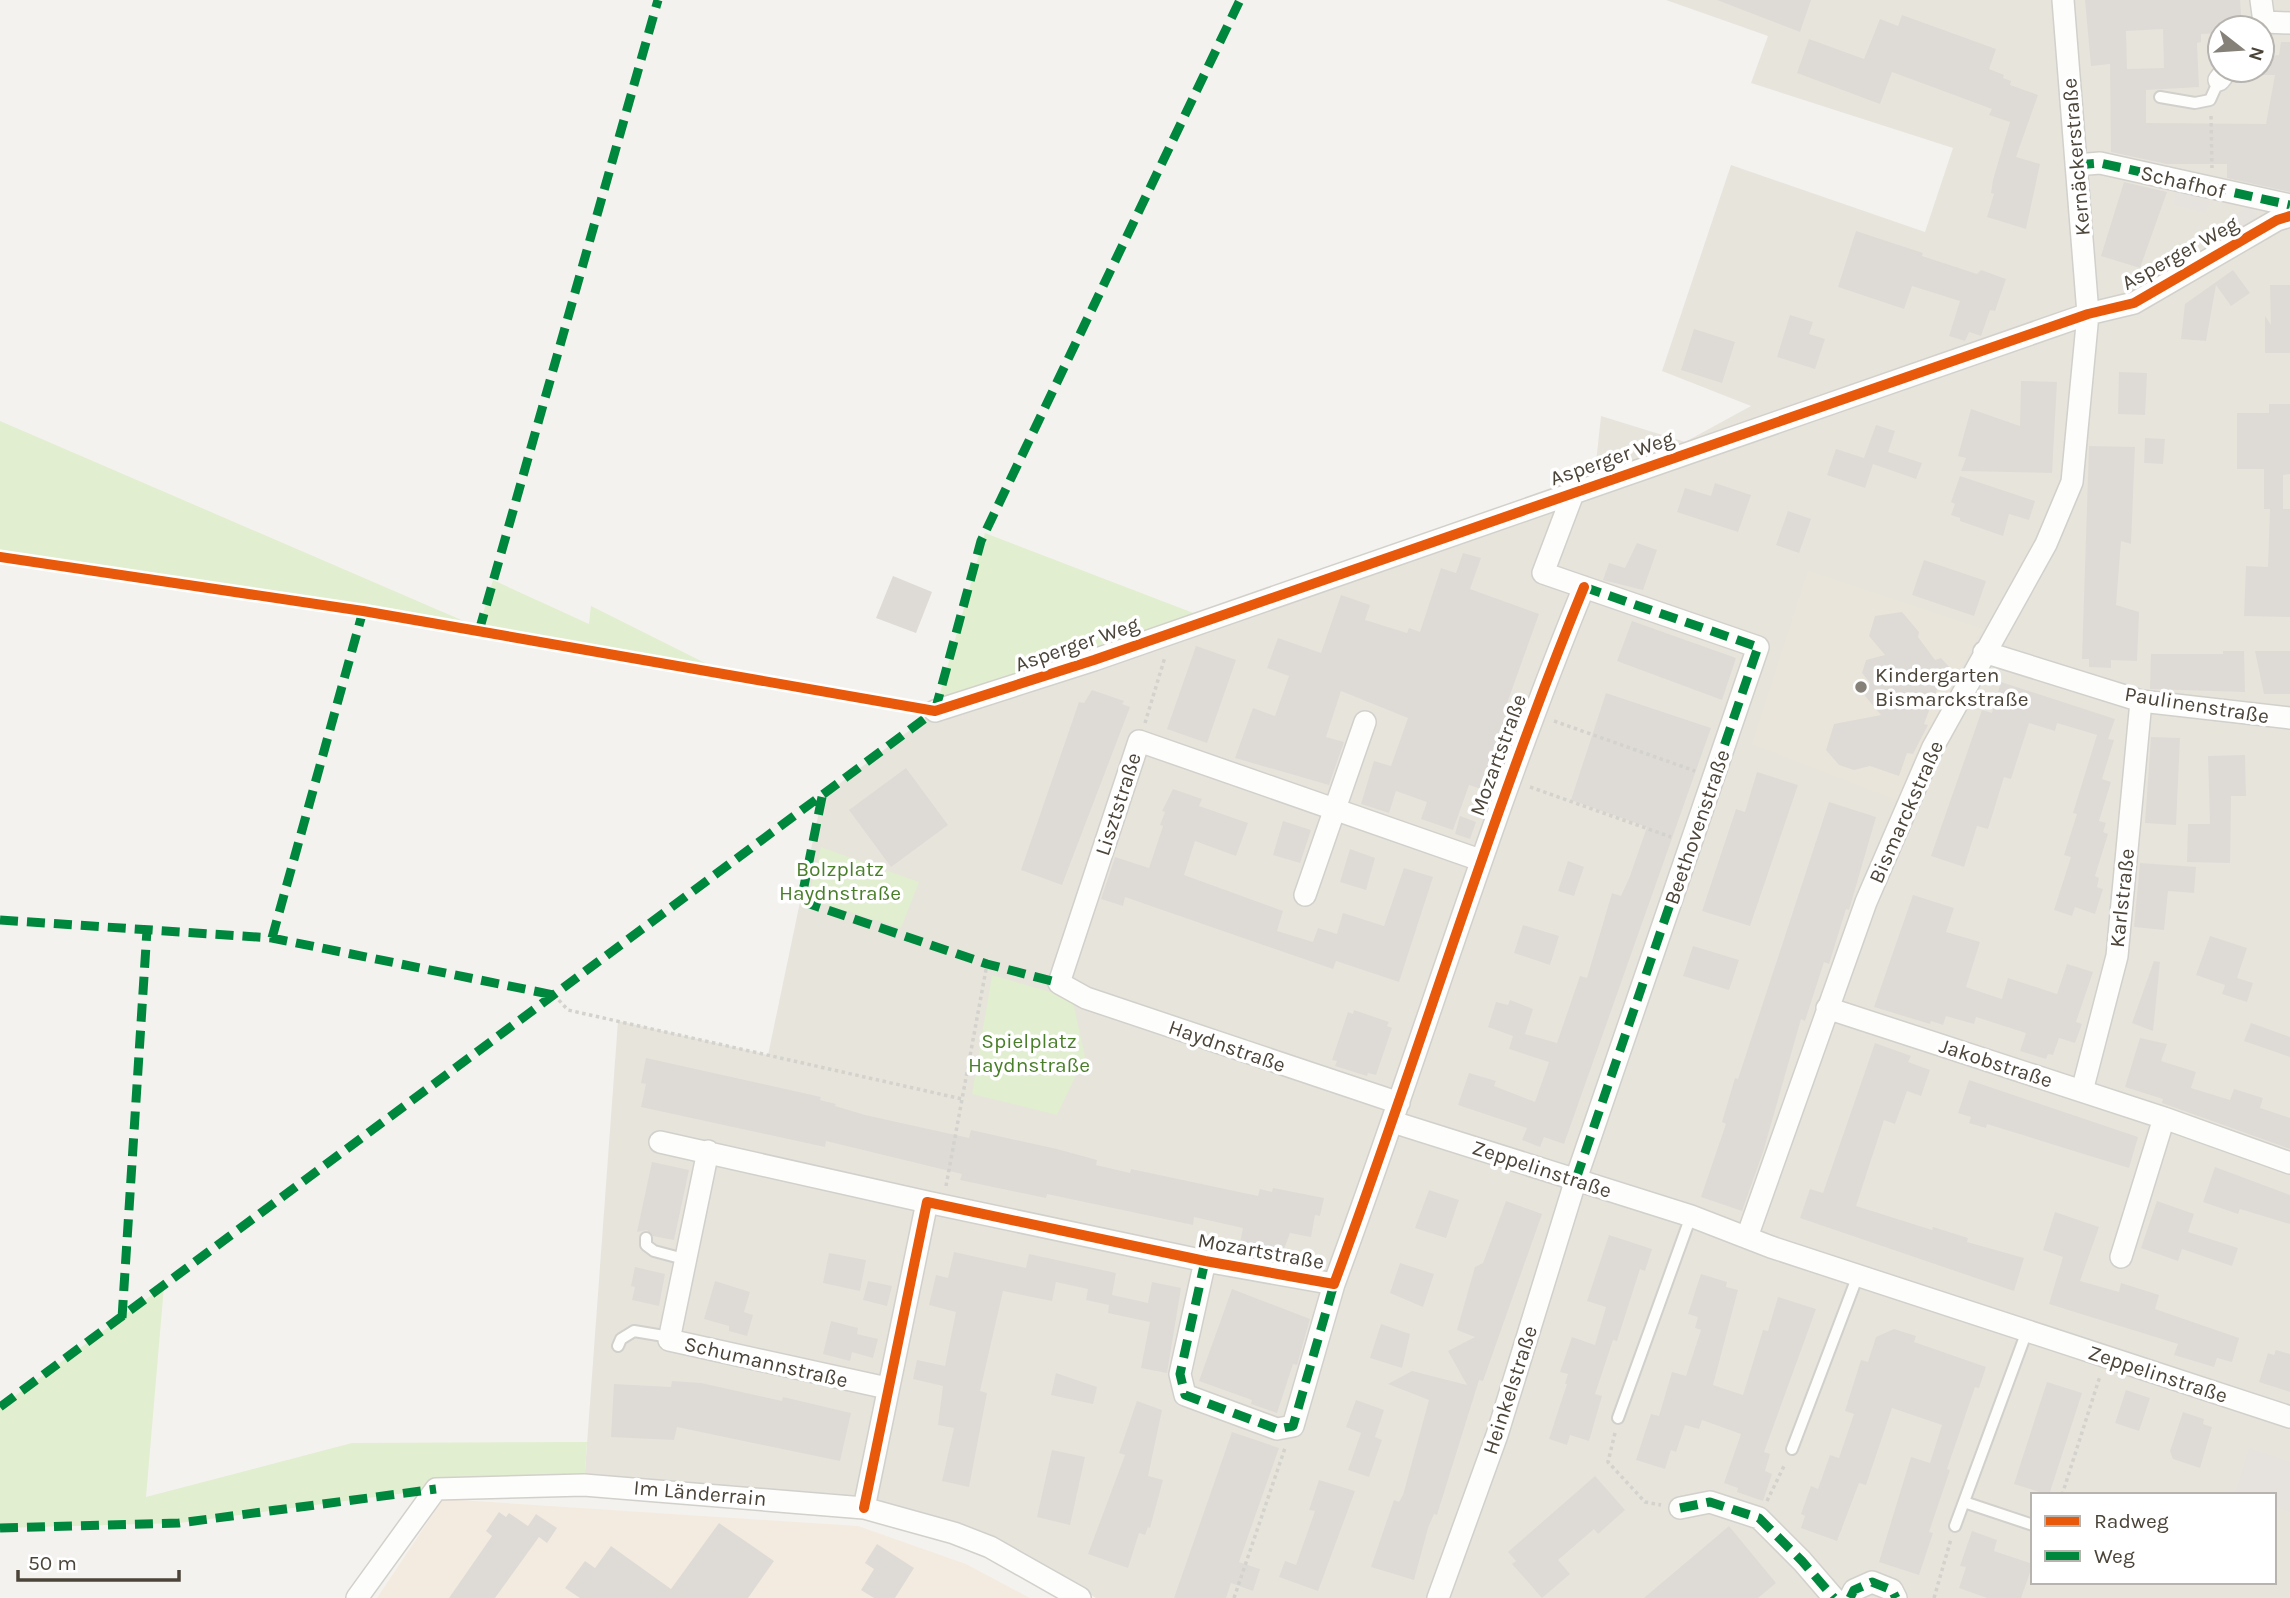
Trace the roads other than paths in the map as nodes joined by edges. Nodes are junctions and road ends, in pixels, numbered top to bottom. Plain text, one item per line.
1 (2063, 0) edge
2 (2218, 84) edge
3 (2160, 97) dead end
4 (2076, 165) junction
5 (2290, 205) edge
6 (2290, 216) edge
7 (2088, 314) junction
8 (1574, 491) junction
9 (1584, 587) junction
10 (1984, 652) junction
11 (2141, 701) junction
12 (934, 711) dead end
13 (2290, 718) edge
14 (1365, 722) dead end
15 (1335, 810) junction
16 (1480, 860) junction
17 (1305, 895) dead end
18 (1059, 983) joint
19 (1827, 1009) junction
20 (2082, 1091) junction
21 (1396, 1112) junction
22 (2164, 1118) junction
23 (660, 1142) dead end
24 (708, 1152) junction
25 (2290, 1163) edge
26 (1576, 1179) junction
27 (935, 1204) junction
28 (1691, 1216) junction
29 (1746, 1237) junction
30 (646, 1238) dead end
31 (2120, 1257) dead end
32 (684, 1259) junction
33 (1205, 1261) junction
34 (1858, 1275) junction
35 (1334, 1284) junction
36 (2027, 1331) junction
37 (670, 1337) junction
38 (618, 1346) dead end
39 (887, 1388) junction
40 (2290, 1417) edge
41 (1618, 1418) road end
42 (1792, 1449) road end
43 (1964, 1502) junction
44 (864, 1508) junction
45 (1680, 1508) road end
46 (2031, 1524) edge
47 (1955, 1526) road end
48 (357, 1598) edge
49 (1080, 1598) edge
50 (1438, 1598) edge
51 (1834, 1598) edge
52 (1850, 1598) edge
53 (1896, 1598) edge

1 - 4 street, Kernäckerstraße
2 - 3 lane
4 - 5 street, Schafhof
4 - 7 street, Kernäckerstraße
6 - 7 street, Asperger Weg
7 - 8 street, Asperger Weg
7 - 10 street, Bismarckstraße
8 - 9 street
8 - 12 street, Asperger Weg
9 - 16 street, Mozartstraße
9 - 26 street, Beethovenstraße
10 - 11 street, Paulinenstraße
10 - 19 street, Bismarckstraße
11 - 13 street, Paulinenstraße
11 - 20 street, Karlstraße
14 - 15 street
15 - 16 street, Lisztstraße
15 - 17 street
15 - 18 street, Lisztstraße
16 - 21 street, Mozartstraße
18 - 21 street, Haydnstraße
19 - 20 street, Jakobstraße
19 - 29 street, Bismarckstraße
20 - 22 street, Jakobstraße
21 - 26 street, Zeppelinstraße
21 - 35 street, Mozartstraße
22 - 25 street, Jakobstraße
22 - 31 street
23 - 24 street
24 - 27 street
24 - 32 street, Schumannstraße
26 - 28 street, Zeppelinstraße
26 - 50 street, Heinkelstraße
27 - 33 street, Mozartstraße
27 - 39 street
28 - 29 street, Zeppelinstraße
28 - 41 lane
29 - 34 street, Zeppelinstraße
30 - 32 lane
32 - 37 street, Schumannstraße
33 - 35 street, Mozartstraße
33 - 35 street
34 - 36 street, Zeppelinstraße
34 - 42 lane
36 - 40 street, Zeppelinstraße
36 - 43 lane
37 - 38 lane
37 - 39 street, Schumannstraße
39 - 44 street
43 - 46 lane
43 - 47 lane
44 - 48 street, Im Länderrain
44 - 49 street, Im Länderrain
45 - 51 street
52 - 53 street

